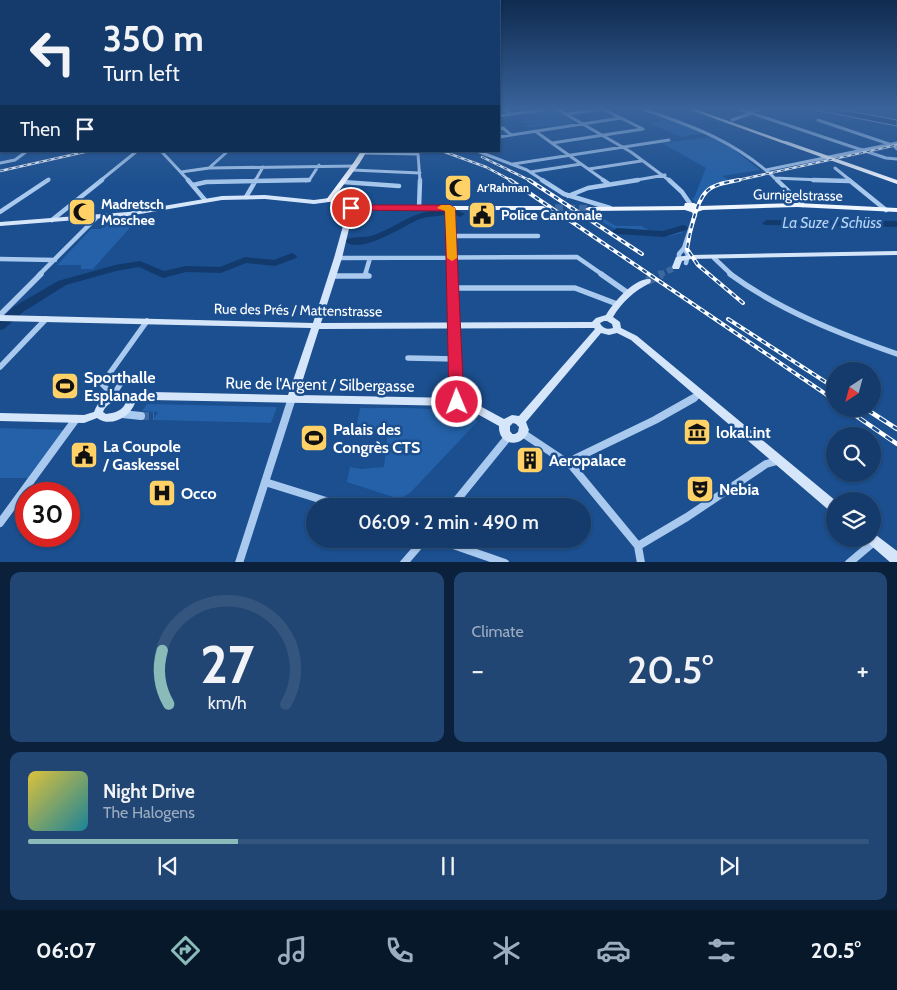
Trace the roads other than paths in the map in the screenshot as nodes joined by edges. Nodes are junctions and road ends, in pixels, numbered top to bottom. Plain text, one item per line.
1 (541, 135) edge
2 (600, 135) edge
3 (601, 135) edge
4 (713, 135) edge
5 (765, 135) edge
6 (820, 135) edge
7 (864, 135) edge
8 (669, 140) dead end
9 (784, 142) joint
10 (552, 143) junction
11 (897, 143) edge
12 (890, 144) junction
13 (621, 147) junction
14 (863, 150) junction
15 (26, 152) edge
16 (136, 152) edge
17 (162, 152) edge
18 (227, 152) edge
19 (363, 152) edge
20 (480, 152) edge
21 (569, 155) junction
22 (827, 157) junction
23 (897, 158) edge
24 (642, 160) junction
25 (0, 163) edge
26 (513, 164) junction
27 (581, 164) junction
28 (319, 165) junction
29 (263, 166) junction
30 (209, 168) junction
31 (312, 168) dead end
32 (354, 168) junction
33 (835, 168) dead end
34 (589, 169) junction
35 (766, 170) junction
36 (181, 172) junction
37 (530, 172) junction
38 (420, 173) junction
39 (664, 175) junction
40 (774, 178) junction
41 (49, 179) dead end
42 (255, 181) junction
43 (850, 181) junction
44 (343, 182) junction
45 (897, 182) edge
46 (609, 184) junction
47 (193, 185) junction
48 (399, 186) dead end
49 (568, 196) junction
50 (246, 197) junction
51 (205, 200) junction
52 (329, 200) junction
53 (803, 205) junction
54 (351, 208) junction
55 (419, 208) junction
56 (543, 208) tunnel mouth
57 (610, 208) junction
58 (693, 208) junction
59 (589, 209) tunnel mouth
60 (886, 210) junction
61 (897, 210) edge
62 (450, 211) junction
63 (0, 212) edge
64 (97, 217) junction
65 (52, 220) junction
66 (0, 224) edge
67 (451, 236) junction
68 (538, 236) dead end
69 (684, 248) junction
70 (897, 254) edge
71 (452, 257) junction
72 (338, 258) junction
73 (370, 258) junction
74 (713, 258) junction
75 (0, 259) edge
76 (55, 260) junction
77 (681, 263) junction
78 (332, 276) junction
79 (647, 281) tunnel mouth
80 (453, 288) junction
81 (628, 293) junction
82 (617, 304) junction
83 (1, 317) edge
84 (608, 318) junction
85 (46, 319) junction
86 (148, 321) junction
87 (454, 325) junction
88 (316, 326) junction
89 (598, 327) junction
90 (617, 329) junction
91 (897, 354) edge
92 (408, 358) dead end
93 (456, 358) junction
94 (0, 367) edge
95 (121, 383) dead end
96 (700, 395) junction
97 (292, 398) junction
98 (109, 399) junction
99 (131, 400) junction
100 (457, 402) junction
101 (98, 414) junction
102 (122, 414) junction
103 (141, 416) tunnel mouth
104 (0, 417) edge
105 (76, 419) junction
106 (520, 422) junction
107 (504, 424) junction
108 (524, 434) junction
109 (509, 436) junction
110 (778, 461) junction
111 (568, 462) junction
112 (266, 482) junction
113 (318, 498) edge
114 (459, 498) edge
115 (826, 501) edge
116 (0, 523) edge
117 (638, 546) junction
118 (881, 546) edge
119 (866, 547) edge
120 (415, 548) edge
121 (463, 548) edge
122 (897, 559) edge
123 (239, 562) edge
124 (404, 562) edge
125 (505, 562) edge
126 (641, 562) edge
127 (849, 562) edge

1 - 10 street
2 - 10 street
3 - 13 street
4 - 35 street
5 - 9 highway
6 - 14 street
7 - 12 street
8 - 13 street
9 - 22 main road
10 - 21 street
11 - 12 street
12 - 14 street
13 - 21 street
13 - 24 street
14 - 22 street
14 - 23 street
15 - 25 street
16 - 65 street
17 - 36 street
18 - 30 street
19 - 32 main road
19 - 38 street
20 - 26 street
21 - 26 street
21 - 27 street
22 - 35 street
22 - 45 main road
24 - 34 street
24 - 39 street
26 - 37 street
27 - 34 street
27 - 37 street
28 - 29 street
28 - 31 street
28 - 32 street
28 - 42 street
29 - 30 street
29 - 42 street
30 - 36 street
32 - 38 street
32 - 44 main road
33 - 43 street
34 - 46 street
35 - 40 street
36 - 47 street
37 - 49 street
38 - 55 street
39 - 46 street
39 - 58 street
40 - 43 street
40 - 53 street
41 - 63 street
42 - 47 street
42 - 50 street
43 - 60 street
44 - 48 street
44 - 52 main road
46 - 49 street
47 - 51 street
49 - 57 street
50 - 51 main road
50 - 52 main road
51 - 64 main road
52 - 54 main road
53 - 58 main road, Gurnigelstrasse
53 - 60 main road, Gurnigelstrasse
54 - 55 main road
54 - 72 main road
55 - 62 main road
56 - 62 main road
57 - 58 main road, Gurnigelstrasse
57 - 59 main road, Gurnigelstrasse
58 - 69 street
60 - 61 main road, Gurnigelstrasse
62 - 67 street
64 - 65 main road
64 - 76 street
65 - 66 main road
67 - 68 street
67 - 71 street
69 - 77 street
69 - 77 street
70 - 74 main road
71 - 73 street
71 - 80 street
71 - 81 street
72 - 73 street
72 - 78 main road
73 - 78 street
74 - 77 main road
74 - 91 street
75 - 76 street
76 - 83 street
78 - 88 main road
79 - 81 main road
80 - 82 street
80 - 87 street
81 - 82 main road
82 - 84 main road
83 - 85 main road, Rue des Prés / Mattenstrasse
84 - 89 main road
84 - 90 main road
85 - 86 main road, Rue des Prés / Mattenstrasse
85 - 94 street
86 - 88 main road, Rue des Prés / Mattenstrasse
86 - 98 street
87 - 88 main road, Rue des Prés / Mattenstrasse
87 - 89 main road, Rue des Prés / Mattenstrasse
87 - 93 street
88 - 97 main road
89 - 90 main road, Rue des Prés / Mattenstrasse
89 - 106 main road
90 - 96 main road
92 - 93 street
93 - 100 street
95 - 98 street
96 - 110 main road
96 - 111 street
97 - 99 main road, Rue de l'Argent / Silbergasse
97 - 100 main road, Rue de l'Argent / Silbergasse
97 - 112 street
98 - 99 main road, Rue de l'Argent / Silbergasse
98 - 101 main road
99 - 102 main road
100 - 107 main road, Rue de l'Argent / Silbergasse
101 - 102 main road
101 - 105 main road
102 - 103 street
104 - 105 main road
105 - 116 street
106 - 107 main road
106 - 108 main road
107 - 109 main road
108 - 109 main road
108 - 111 street
109 - 114 street
110 - 115 main road
110 - 117 street
111 - 117 street
112 - 113 street
112 - 123 street
117 - 126 street
118 - 122 main road
119 - 127 street
120 - 124 street
121 - 125 street

